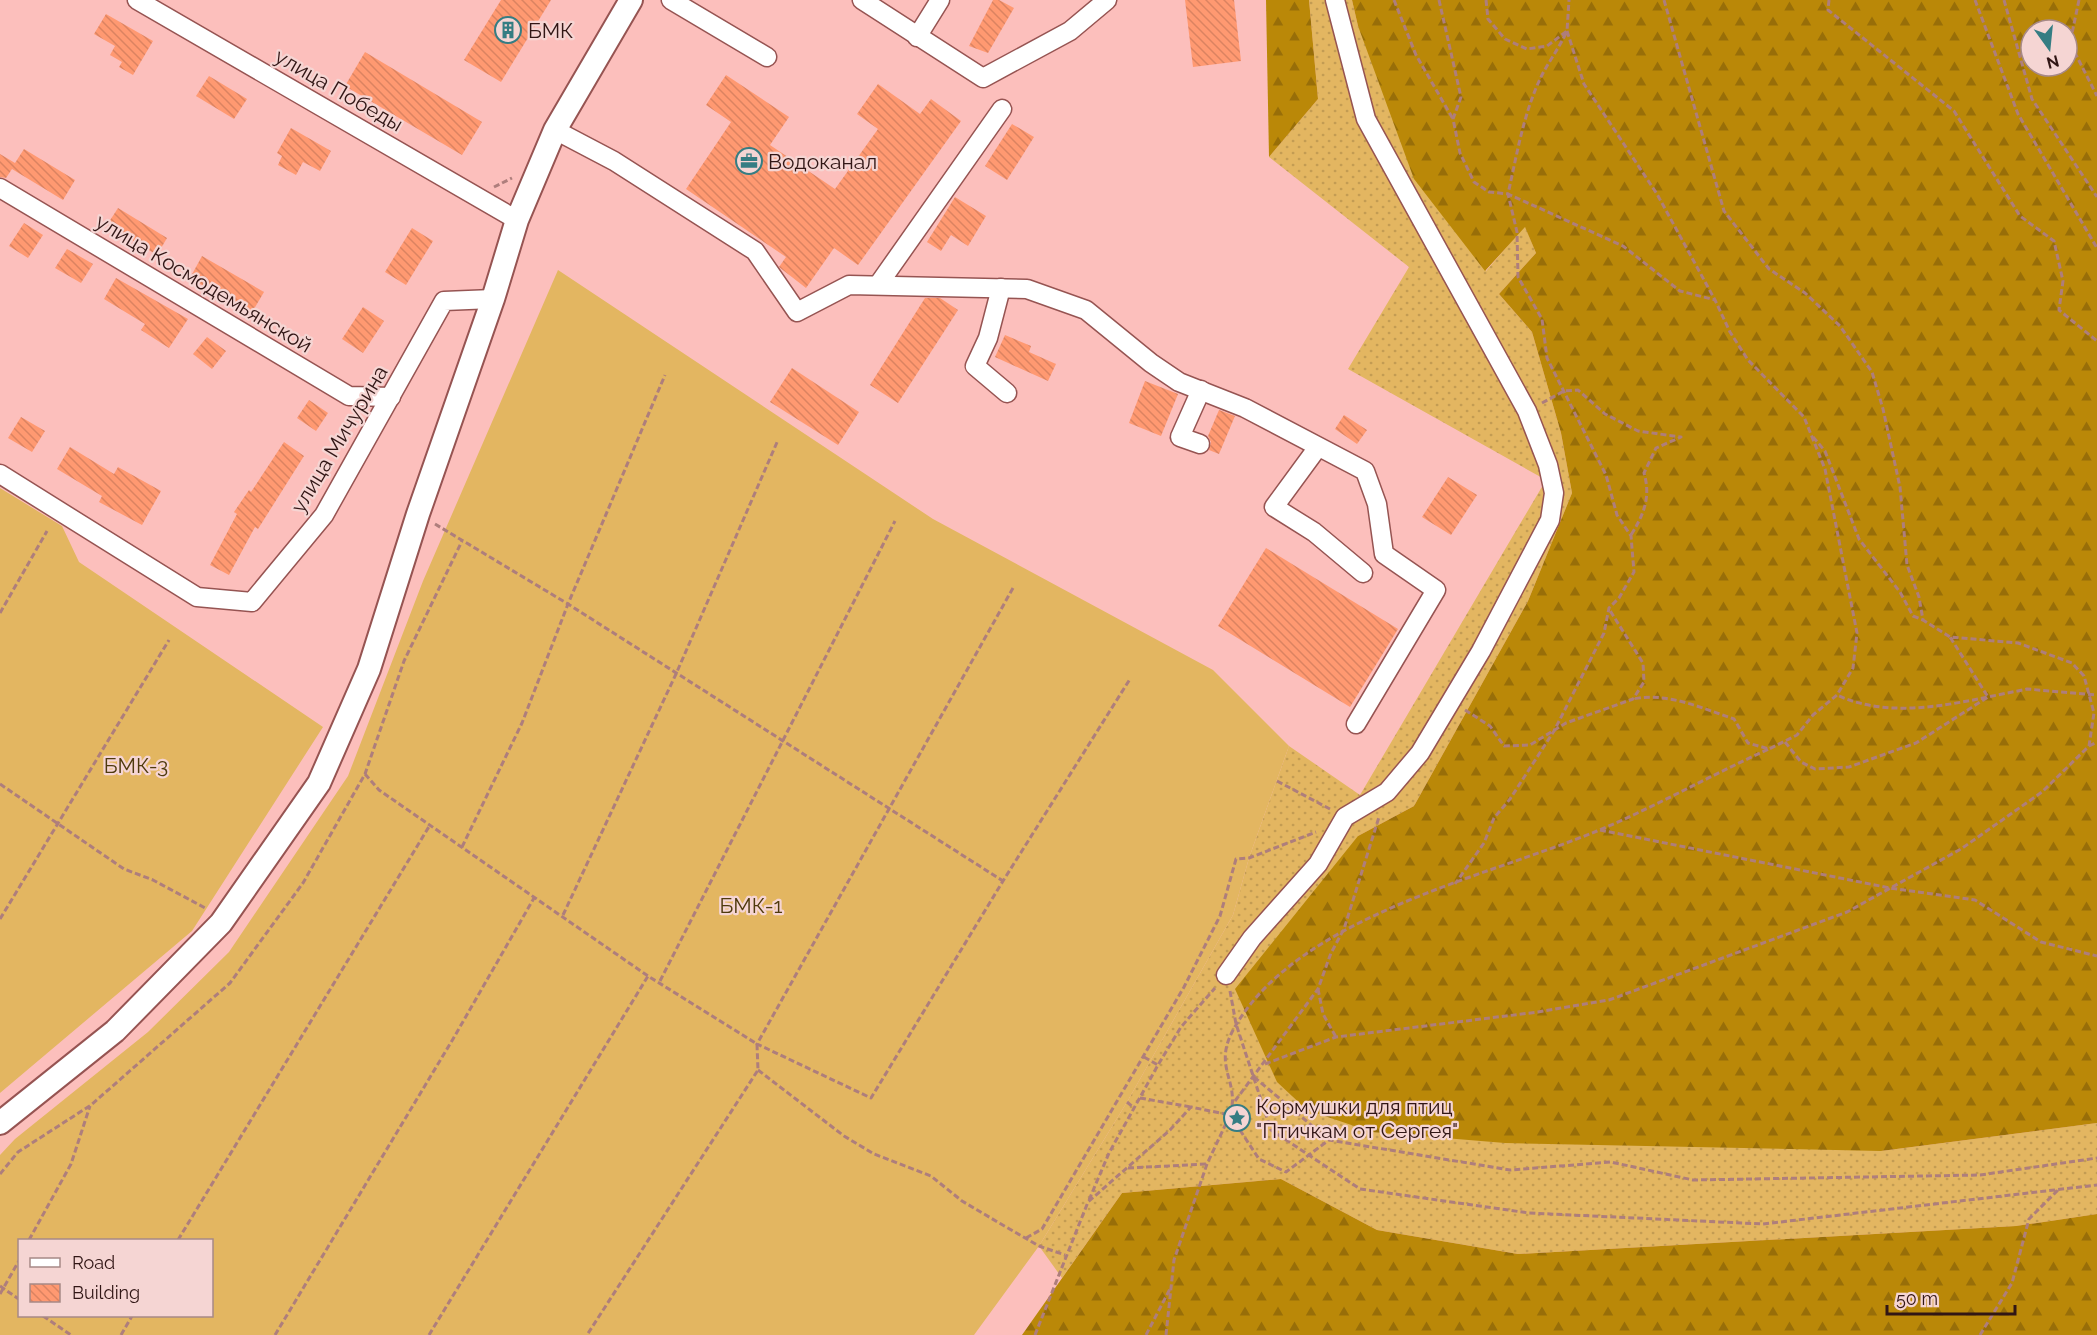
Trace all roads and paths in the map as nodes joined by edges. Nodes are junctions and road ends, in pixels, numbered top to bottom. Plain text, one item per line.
1 (137, 0) edge
2 (631, 0) edge
3 (671, 0) edge
4 (862, 0) edge
5 (940, 0) edge
6 (1107, 0) edge
7 (1335, 0) edge
8 (1394, 0) edge
9 (1439, 0) edge
10 (1486, 0) edge
11 (1569, 0) edge
12 (1664, 0) edge
13 (1828, 0) edge
14 (1976, 0) edge
15 (2004, 0) edge
16 (2079, 0) edge
17 (1567, 32) junction
18 (916, 37) junction
19 (767, 57) dead end
20 (2097, 96) edge
21 (1002, 109) dead end
22 (1453, 119) junction
23 (555, 130) junction
24 (0, 188) edge
25 (1508, 194) junction
26 (2097, 197) edge
27 (517, 220) junction
28 (2097, 248) edge
29 (878, 285) junction
30 (1001, 288) junction
31 (493, 299) junction
32 (1715, 300) junction
33 (2097, 341) edge
34 (665, 375) dead end
35 (1201, 390) junction
36 (1564, 391) junction
37 (1007, 393) dead end
38 (391, 397) junction
39 (1527, 411) junction
40 (1811, 435) junction
41 (778, 440) dead end
42 (1200, 444) dead end
43 (1318, 447) junction
44 (0, 474) edge
45 (418, 514) junction
46 (895, 521) dead end
47 (47, 531) dead end
48 (1630, 536) junction
49 (1363, 573) dead end
50 (1013, 588) dead end
51 (568, 604) junction
52 (1609, 609) junction
53 (0, 613) edge
54 (1923, 620) junction
55 (1950, 638) junction
56 (169, 640) dead end
57 (676, 674) junction
58 (1130, 679) dead end
59 (2089, 693) junction
60 (1837, 695) junction
61 (2097, 695) edge
62 (1988, 698) junction
63 (1633, 699) junction
64 (1450, 701) junction
65 (1356, 724) dead end
66 (1554, 730) junction
67 (2097, 741) edge
68 (782, 742) junction
69 (1785, 742) junction
70 (2088, 746) junction
71 (1768, 749) junction
72 (365, 774) dead end
73 (1277, 781) dead end
74 (0, 784) edge
75 (1387, 792) junction
76 (890, 810) junction
77 (1345, 817) junction
78 (58, 824) junction
79 (430, 825) junction
80 (1599, 830) junction
81 (462, 847) junction
82 (1003, 881) junction
83 (1455, 884) junction
84 (1890, 888) junction
85 (534, 898) junction
86 (563, 915) junction
87 (0, 919) edge
88 (221, 923) junction
89 (1344, 929) junction
90 (2097, 956) edge
91 (1226, 975) junction
92 (648, 976) junction
93 (660, 981) junction
94 (1318, 990) junction
95 (1236, 1024) junction
96 (1336, 1037) junction
97 (757, 1044) junction
98 (1144, 1057) junction
99 (1265, 1064) junction
100 (1158, 1065) junction
101 (758, 1070) junction
102 (1254, 1077) junction
103 (1140, 1098) junction
104 (1234, 1101) junction
105 (1127, 1102) dead end
106 (91, 1105) dead end
107 (1191, 1107) junction
108 (1134, 1108) junction
109 (1230, 1115) junction
110 (0, 1123) edge
111 (1329, 1140) junction
112 (1309, 1155) junction
113 (2097, 1158) edge
114 (1207, 1164) junction
115 (1127, 1168) junction
116 (2097, 1185) edge
117 (2058, 1190) junction
118 (1088, 1202) junction
119 (1026, 1238) junction
120 (30, 1239) edge
121 (179, 1239) edge
122 (1066, 1256) junction
123 (18, 1262) edge
124 (1172, 1286) junction
125 (2, 1287) edge
126 (0, 1294) edge
127 (18, 1299) edge
128 (44, 1317) edge
129 (131, 1317) edge
130 (71, 1335) edge
131 (121, 1335) edge
132 (275, 1335) edge
133 (429, 1335) edge
134 (587, 1335) edge
135 (1035, 1335) edge
136 (1146, 1335) edge
137 (1166, 1335) edge
138 (1980, 1335) edge

1 - 27 street, улица Победы
2 - 23 main road
3 - 19 street
4 - 18 street
5 - 18 street
6 - 18 street
7 - 39 street
8 - 22 path
9 - 22 path
10 - 17 path
11 - 17 path
12 - 54 path
13 - 33 path
14 - 28 path
15 - 26 path
16 - 20 path
17 - 25 path
17 - 32 path
21 - 29 street
22 - 25 path
23 - 27 main road
23 - 29 street
24 - 38 street, улица Космодемьянской
25 - 32 path
25 - 36 path
27 - 31 main road
29 - 30 street
30 - 35 street
30 - 37 street
31 - 38 street, улица Мичурина
31 - 45 main road
32 - 40 path
34 - 51 path
35 - 42 street
35 - 43 street
36 - 39 path
36 - 48 path
36 - 48 path
38 - 44 street, улица Мичурина
39 - 64 street
40 - 54 path
40 - 60 path
41 - 57 path
43 - 49 street
43 - 65 street
45 - 51 path
45 - 88 main road
46 - 68 path
47 - 53 path
48 - 52 path
50 - 76 path
51 - 57 path
51 - 81 path
52 - 63 path
52 - 66 path
54 - 55 path
55 - 59 path
55 - 62 path
56 - 78 path
57 - 68 path
57 - 86 path
58 - 82 path
59 - 61 path
59 - 62 path
59 - 70 path
60 - 62 path
60 - 69 path
62 - 69 path
63 - 66 path
63 - 71 path
64 - 66 path
64 - 75 street
66 - 83 path
67 - 70 path
68 - 76 path
68 - 93 path
69 - 71 path
70 - 84 path
71 - 80 path
72 - 79 path
73 - 77 path
74 - 78 path
75 - 77 street
75 - 89 path
76 - 82 path
76 - 97 path
77 - 91 street
77 - 98 path
78 - 87 path
78 - 88 path
79 - 81 path
79 - 121 path
80 - 83 path
80 - 84 path
81 - 85 path
82 - 97 path
83 - 89 path
84 - 90 path
84 - 96 path
85 - 86 path
85 - 132 path
86 - 92 path
88 - 110 main road
89 - 94 path
89 - 95 path
91 - 95 path
91 - 100 path
92 - 93 path
92 - 133 path
93 - 97 path
94 - 96 path
94 - 99 path
95 - 102 path
95 - 104 path
96 - 99 path
97 - 101 path
98 - 100 path
98 - 119 path
99 - 102 path
100 - 103 path
101 - 119 path
101 - 134 path
102 - 104 path
102 - 111 path
102 - 112 path
103 - 107 path
103 - 108 path
104 - 109 path
105 - 108 path
106 - 120 path
107 - 109 path
107 - 115 path
108 - 118 path
109 - 112 path
109 - 114 path
111 - 112 path
111 - 113 path
112 - 117 path
114 - 115 path
114 - 124 path
115 - 118 path
116 - 117 path
117 - 138 path
118 - 122 path
119 - 122 path
122 - 135 path
123 - 125 path
124 - 136 path
124 - 137 path
125 - 126 path
125 - 127 path
128 - 130 path
129 - 131 path

